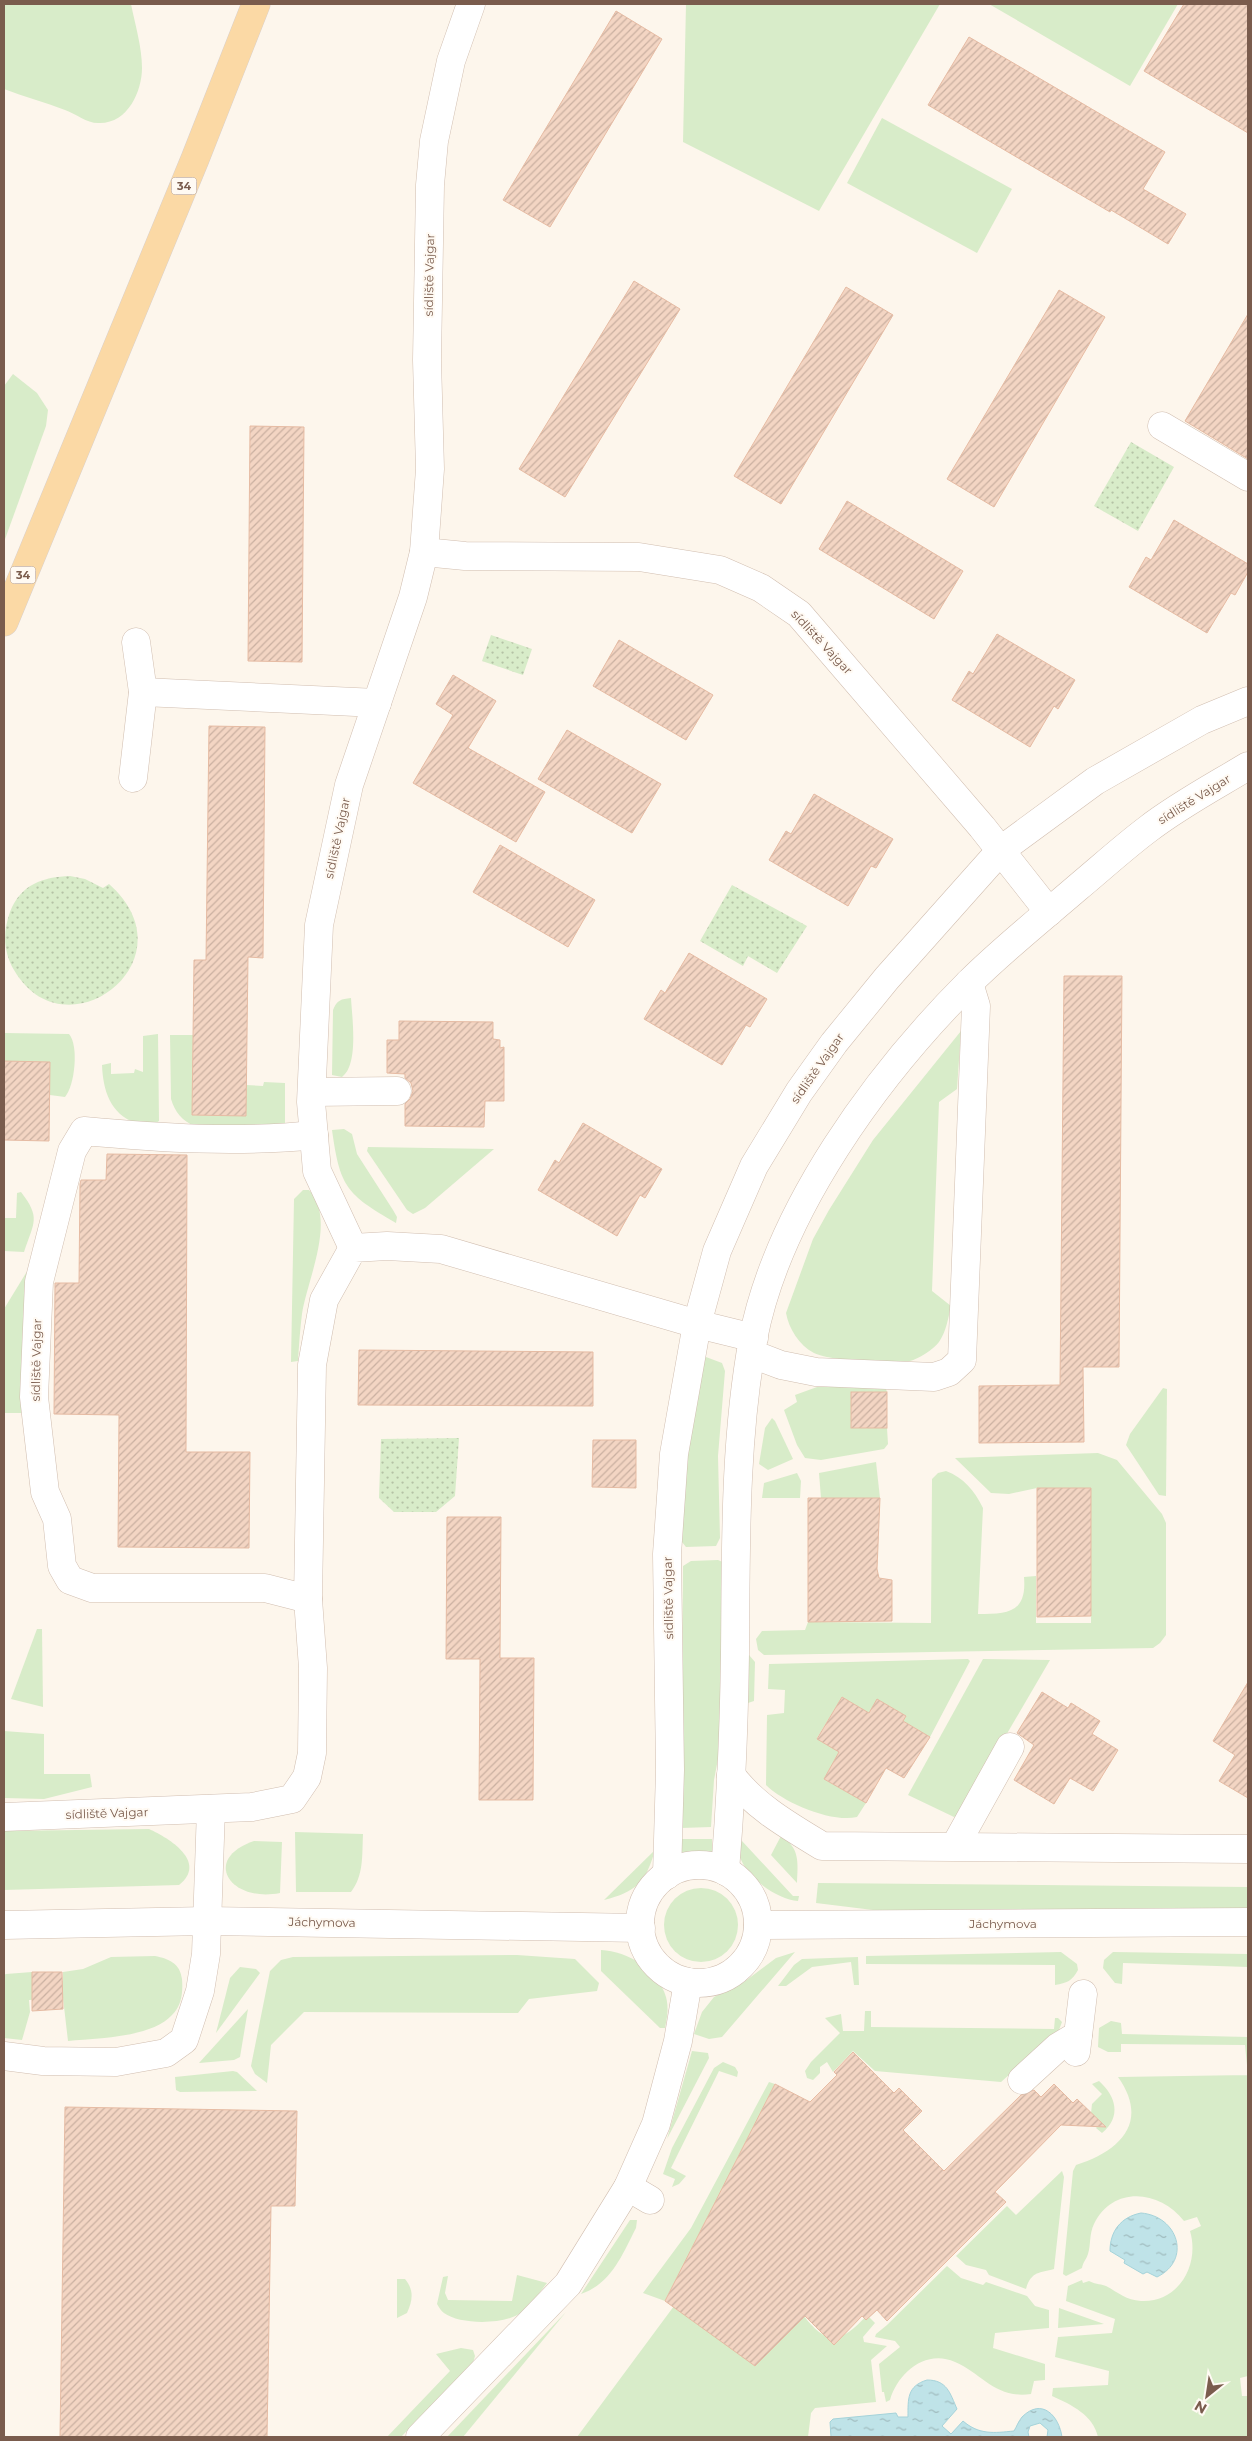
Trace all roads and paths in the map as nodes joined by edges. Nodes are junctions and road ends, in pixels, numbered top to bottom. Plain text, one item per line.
1 (256, 4) edge
2 (471, 4) edge
3 (1162, 426) dead end
4 (1248, 477) edge
5 (424, 552) junction
6 (4, 622) edge
7 (136, 642) dead end
8 (143, 692) junction
9 (1248, 701) edge
10 (377, 703) junction
11 (1248, 766) edge
12 (133, 778) dead end
13 (1001, 850) junction
14 (1049, 912) junction
15 (969, 983) junction
16 (397, 1091) dead end
17 (312, 1092) junction
18 (314, 1135) junction
19 (352, 1248) junction
20 (697, 1324) junction
21 (752, 1346) junction
22 (308, 1599) junction
23 (1010, 1747) dead end
24 (731, 1775) junction
25 (211, 1809) junction
26 (4, 1817) edge
27 (781, 1822) junction
28 (728, 1833) junction
29 (954, 1846) junction
30 (1248, 1849) edge
31 (725, 1871) junction
32 (667, 1875) junction
33 (207, 1921) junction
34 (1248, 1922) edge
35 (4, 1925) edge
36 (758, 1925) junction
37 (641, 1928) junction
38 (688, 1982) junction
39 (1083, 1994) dead end
40 (4, 2056) edge
41 (1022, 2080) dead end
42 (420, 2437) edge

1 - 6 main road, 34
2 - 5 street, sídliště Vajgar
3 - 4 street
5 - 10 street, sídliště Vajgar
5 - 13 street, sídliště Vajgar
7 - 8 street
8 - 10 street
8 - 12 street
9 - 13 street, sídliště Vajgar
10 - 17 street, sídliště Vajgar
11 - 14 street, sídliště Vajgar
13 - 14 street, sídliště Vajgar
13 - 20 street, sídliště Vajgar
14 - 15 street, sídliště Vajgar
15 - 21 street, sídliště Vajgar
15 - 21 street
16 - 17 street
17 - 18 street, sídliště Vajgar
18 - 19 street, sídliště Vajgar
18 - 22 street, sídliště Vajgar
19 - 20 street
19 - 22 street, sídliště Vajgar
20 - 21 street
20 - 32 street, sídliště Vajgar
21 - 24 street, sídliště Vajgar
22 - 25 street, sídliště Vajgar
23 - 29 street
24 - 27 street
24 - 28 street, sídliště Vajgar
25 - 26 street, sídliště Vajgar
25 - 33 street
27 - 28 street
27 - 29 street
28 - 31 street, sídliště Vajgar
29 - 30 street
31 - 32 street
31 - 36 street
32 - 37 street
33 - 35 street, Jáchymova
33 - 37 street, Jáchymova
33 - 40 street
34 - 36 street, Jáchymova
36 - 38 street
37 - 38 street
38 - 42 street
39 - 41 street

